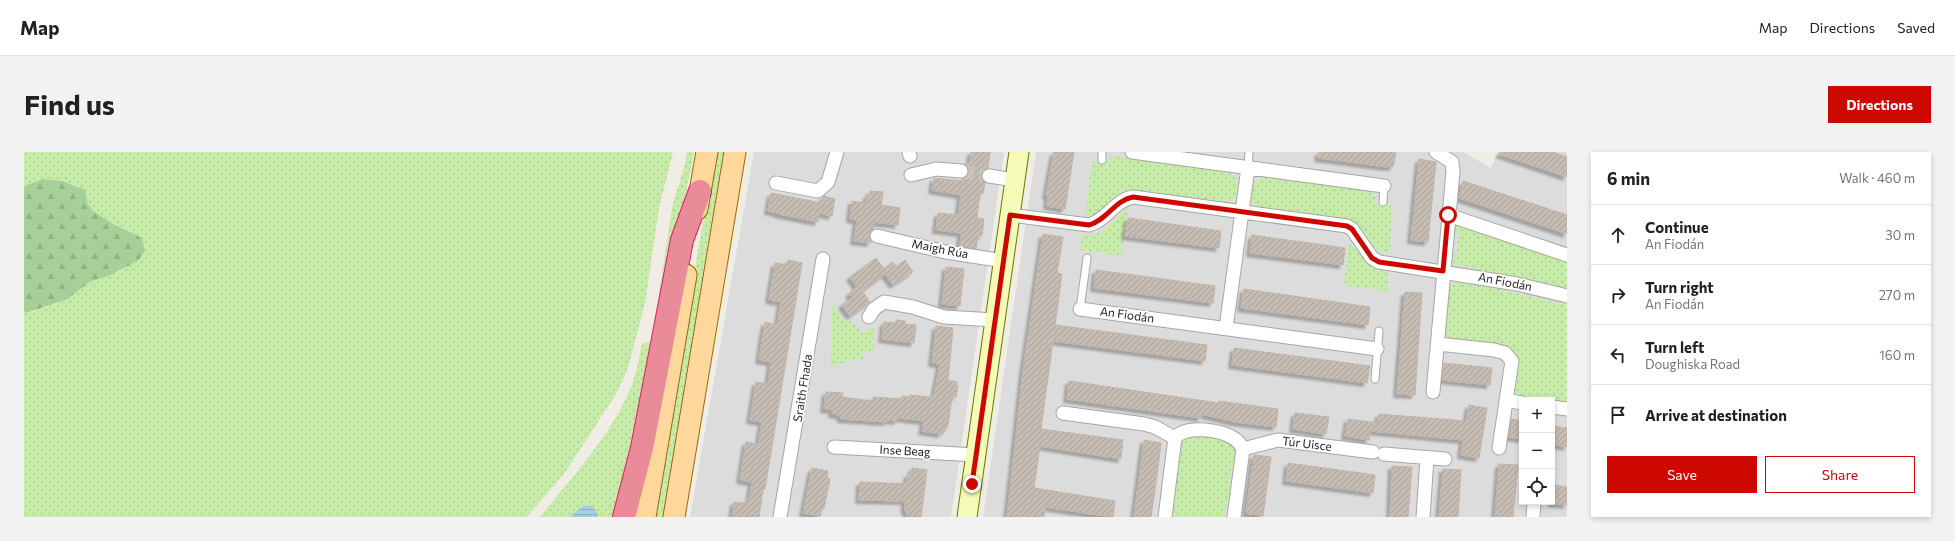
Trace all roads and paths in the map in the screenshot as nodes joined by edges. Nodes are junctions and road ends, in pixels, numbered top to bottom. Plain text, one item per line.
1 (707, 152) edge
2 (735, 152) edge
3 (837, 152) edge
4 (1019, 152) edge
5 (1102, 152) edge
6 (1132, 152) edge
7 (1249, 152) edge
8 (1436, 152) edge
9 (1102, 160) dead end
10 (1248, 168) junction
11 (961, 171) tunnel mouth
12 (911, 175) dead end
13 (989, 176) tunnel mouth
14 (1015, 180) junction
15 (776, 184) dead end
16 (1384, 186) joint
17 (700, 192) junction
18 (1383, 202) dead end
19 (1241, 212) junction
20 (1010, 215) junction
21 (1448, 215) junction
22 (877, 236) dead end
23 (1567, 255) edge
24 (1087, 258) dead end
25 (823, 259) dead end
26 (1004, 261) junction
27 (1443, 271) junction
28 (1567, 296) edge
29 (1080, 309) joint
30 (869, 317) dead end
31 (995, 320) junction
32 (1226, 328) junction
33 (1379, 332) dead end
34 (1438, 344) junction
35 (1377, 349) junction
36 (1375, 378) dead end
37 (1433, 392) dead end
38 (1506, 400) junction
39 (1519, 402) edge
40 (1555, 408) edge
41 (1567, 410) edge
42 (1063, 413) dead end
43 (1175, 438) junction
44 (834, 447) dead end
45 (1499, 448) dead end
46 (1243, 449) junction
47 (976, 454) junction
48 (1427, 458) junction
49 (1445, 460) dead end
50 (1534, 505) edge
51 (624, 517) edge
52 (645, 517) edge
53 (674, 517) edge
54 (780, 517) edge
55 (967, 517) edge
56 (1165, 517) edge
57 (1234, 517) edge
58 (1422, 517) edge
59 (1533, 517) edge

1 - 17 main road
2 - 53 main road
3 - 15 street
4 - 14 street
5 - 9 lane
6 - 10 street
7 - 10 lane
8 - 21 street
10 - 16 street
10 - 19 street
11 - 12 street
13 - 14 street
14 - 20 street
16 - 18 lane
17 - 51 highway
17 - 52 main road
19 - 20 street, An Fiodán
19 - 27 street, An Fiodán
19 - 32 street
20 - 26 street
21 - 23 street
21 - 27 street
22 - 26 street, Maigh Rúa
24 - 29 lane, An Fiodán
25 - 54 street, Sraith Fhada
26 - 31 street
27 - 28 street, An Fiodán
27 - 34 street
29 - 32 street, An Fiodán
30 - 31 street
31 - 47 street
32 - 35 street, An Fiodán
33 - 35 lane
34 - 37 street
34 - 38 street
35 - 36 lane
38 - 39 street
38 - 45 street
40 - 41 street
42 - 43 street
43 - 46 street
43 - 56 street
44 - 47 street, Inse Beag
46 - 48 street, Túr Uisce
46 - 57 street
47 - 55 street
48 - 49 street, Túr Uisce
48 - 58 street
50 - 59 street

